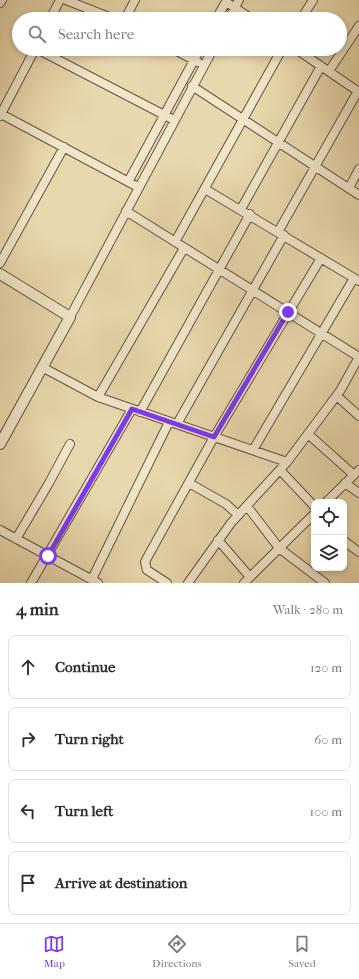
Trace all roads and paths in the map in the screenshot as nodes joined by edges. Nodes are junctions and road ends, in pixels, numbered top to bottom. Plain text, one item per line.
1 (2, 0) edge
2 (60, 0) edge
3 (66, 0) edge
4 (135, 0) edge
5 (239, 0) edge
6 (312, 0) edge
7 (226, 1) edge
8 (0, 3) edge
9 (235, 8) junction
10 (54, 12) edge
11 (96, 12) edge
12 (129, 12) edge
13 (220, 12) edge
14 (233, 12) edge
15 (241, 12) edge
16 (305, 12) edge
17 (359, 26) edge
18 (347, 44) edge
19 (32, 56) edge
20 (50, 56) edge
21 (186, 56) edge
22 (196, 56) edge
23 (209, 56) edge
24 (278, 56) edge
25 (306, 56) edge
26 (339, 56) edge
27 (194, 60) junction
28 (204, 65) junction
29 (321, 66) junction
30 (329, 71) junction
31 (192, 86) junction
32 (359, 91) edge
33 (1, 110) edge
34 (164, 115) junction
35 (174, 120) junction
36 (244, 120) junction
37 (278, 142) junction
38 (64, 147) junction
39 (315, 167) junction
40 (359, 169) edge
41 (128, 182) junction
42 (138, 187) junction
43 (349, 188) junction
44 (205, 189) junction
45 (359, 195) edge
46 (241, 209) junction
47 (126, 211) junction
48 (250, 214) junction
49 (281, 234) junction
50 (175, 242) junction
51 (184, 248) junction
52 (321, 258) junction
53 (0, 263) edge
54 (219, 269) junction
55 (0, 274) edge
56 (356, 279) edge
57 (253, 290) junction
58 (288, 312) junction
59 (70, 316) junction
60 (321, 333) junction
61 (359, 357) edge
62 (42, 367) junction
63 (337, 396) junction
64 (98, 397) junction
65 (132, 409) junction
66 (140, 412) junction
67 (359, 416) edge
68 (173, 423) junction
69 (308, 434) junction
70 (214, 437) junction
71 (0, 444) edge
72 (70, 444) dead end
73 (253, 450) junction
74 (287, 462) junction
75 (280, 470) junction
76 (356, 472) edge
77 (189, 483) junction
78 (345, 483) junction
79 (359, 494) edge
80 (329, 499) edge
81 (311, 503) edge
82 (247, 506) junction
83 (238, 516) junction
84 (311, 518) edge
85 (0, 530) edge
86 (16, 539) junction
87 (218, 540) junction
88 (347, 543) edge
89 (279, 548) junction
90 (359, 552) edge
91 (48, 556) junction
92 (250, 577) junction
93 (95, 581) edge
94 (31, 583) edge
95 (166, 583) edge
96 (188, 583) edge
97 (244, 583) edge
98 (325, 583) edge

1 - 8 street
2 - 10 street
3 - 11 street
4 - 12 street
5 - 9 street
6 - 16 street
7 - 9 street
7 - 13 street
9 - 14 street
9 - 15 street
17 - 18 street
19 - 33 street
20 - 34 street
21 - 27 street
22 - 27 street
23 - 28 street
24 - 36 street
25 - 29 street
26 - 30 street
27 - 28 street
27 - 34 street
28 - 31 street
29 - 30 street
29 - 37 street
30 - 32 street
31 - 35 street
31 - 36 street
32 - 39 street
33 - 38 street
34 - 35 street
34 - 41 street
35 - 42 street
36 - 37 street
36 - 44 street
37 - 39 street
37 - 46 street
38 - 41 street
38 - 53 street
39 - 43 street
39 - 49 street
40 - 43 street
41 - 42 street
42 - 47 street
43 - 45 street
44 - 46 street
44 - 50 street
46 - 48 street
47 - 50 street
47 - 59 street
48 - 49 street
48 - 54 street
49 - 52 street
49 - 57 street
50 - 51 street
51 - 54 street
51 - 64 street
52 - 56 street
52 - 58 street
54 - 57 street
54 - 66 street
55 - 59 street
56 - 60 street
57 - 58 street
57 - 68 street
58 - 60 street
58 - 70 street
59 - 62 street
60 - 61 street
60 - 73 street
61 - 63 street
62 - 64 street
62 - 71 street
63 - 67 street
63 - 69 street
64 - 65 street
65 - 66 street
65 - 91 street
66 - 68 street
68 - 70 street
68 - 93 street
69 - 74 street
69 - 76 street
70 - 73 street
70 - 77 street
72 - 86 street
73 - 74 street
74 - 75 street
75 - 81 street
75 - 82 street
76 - 78 street
77 - 83 street
77 - 95 street
78 - 79 street
78 - 80 street
82 - 83 street
82 - 89 street
83 - 87 street
84 - 89 street
85 - 86 street
86 - 91 street
87 - 92 street
87 - 96 street
88 - 90 street
89 - 92 street
89 - 98 street
91 - 93 street
91 - 94 street
92 - 97 street

